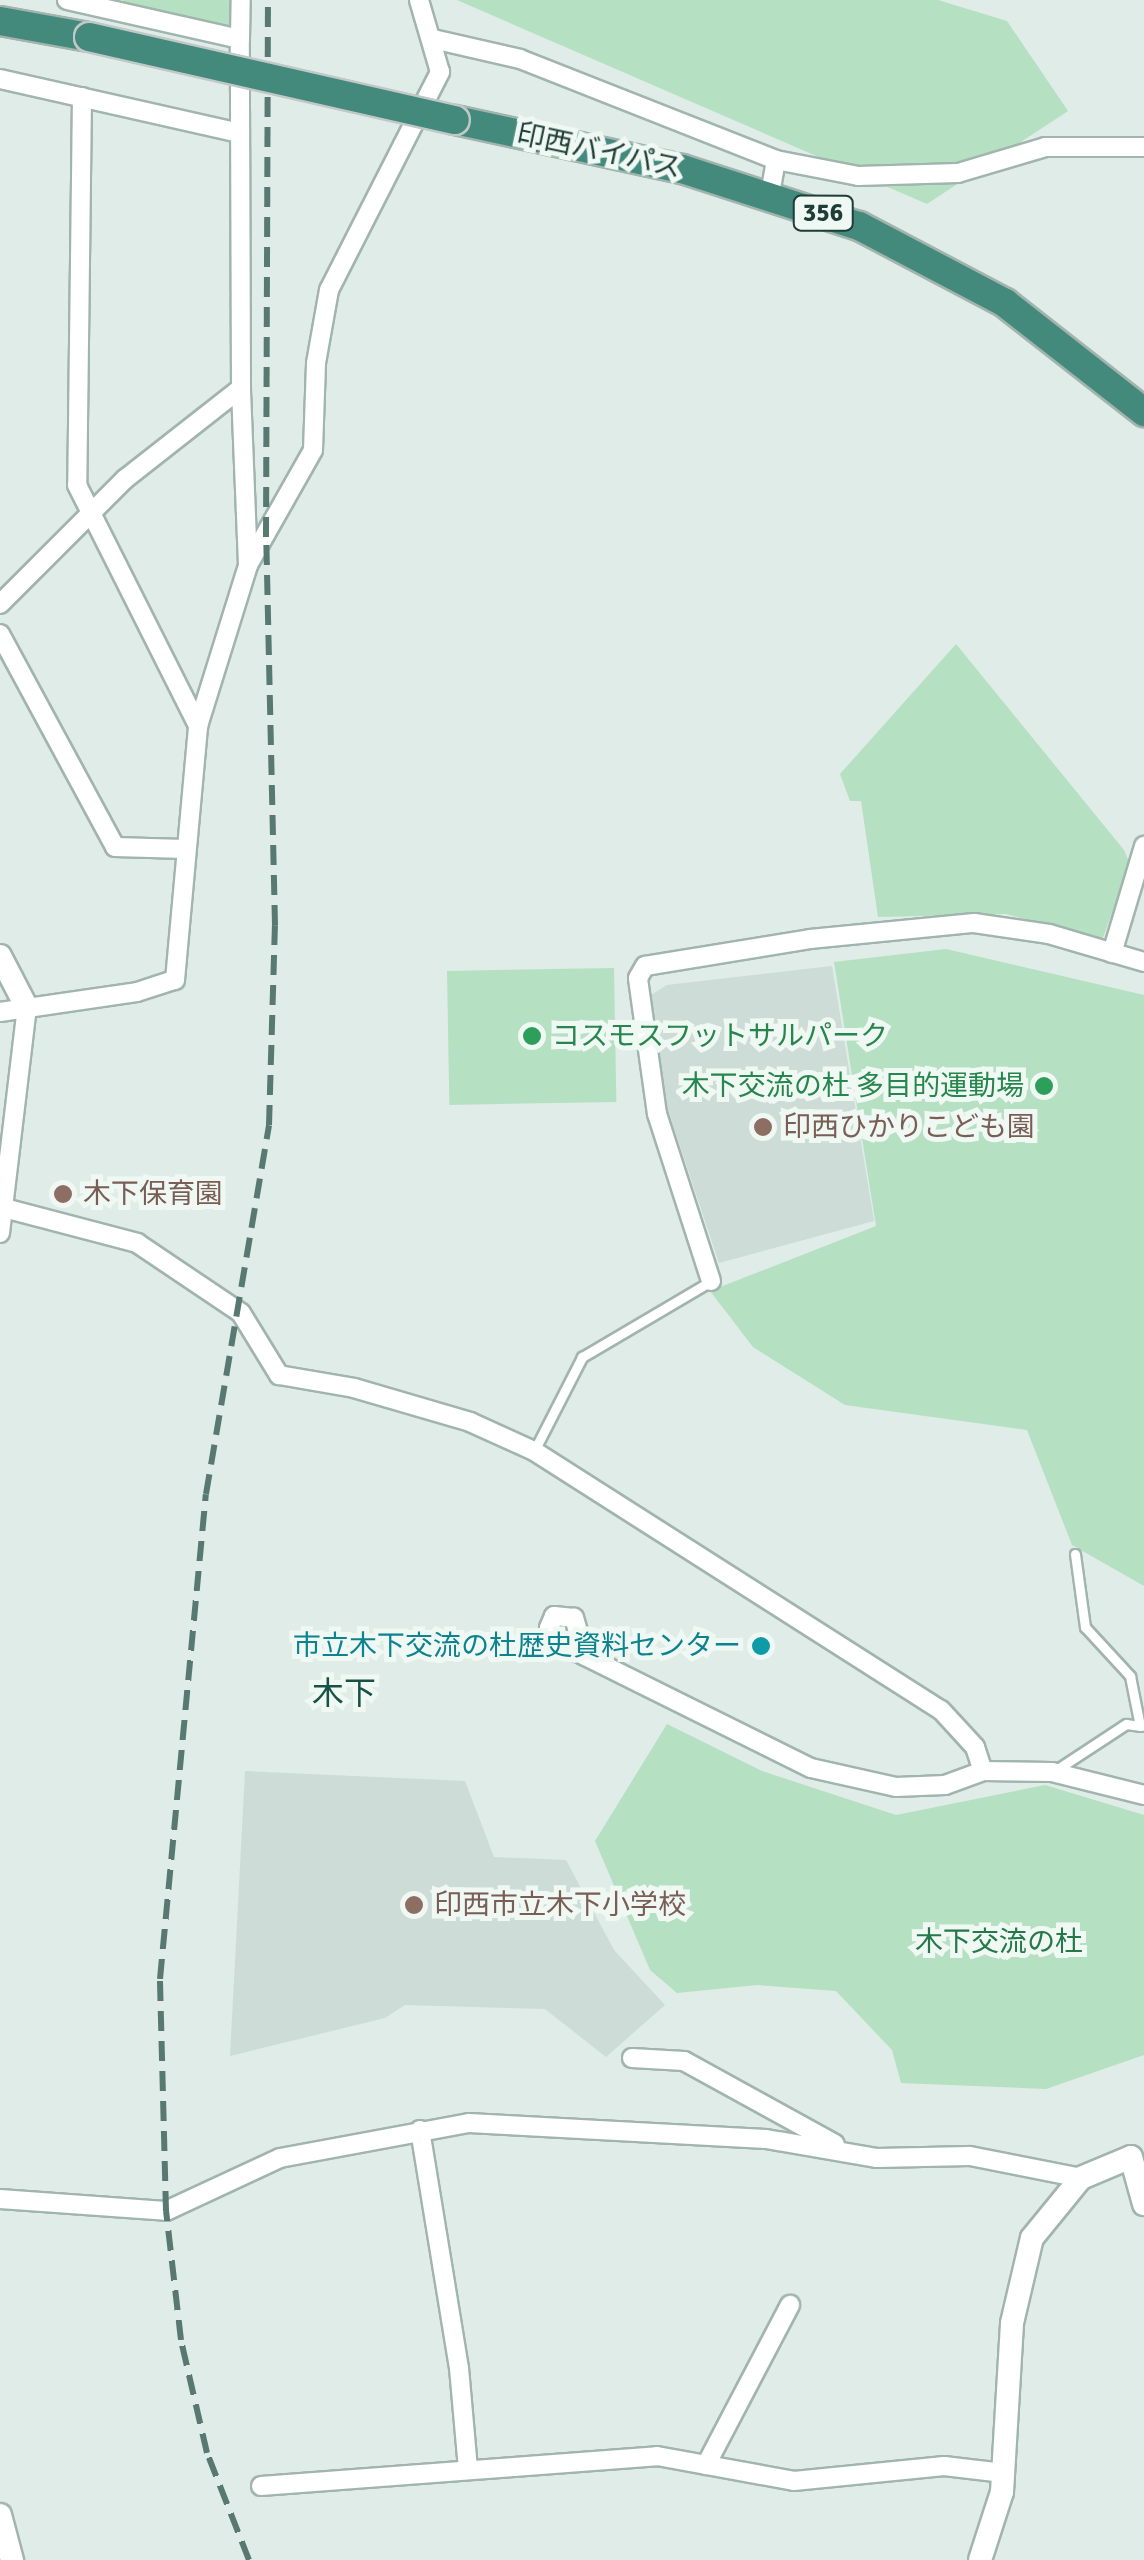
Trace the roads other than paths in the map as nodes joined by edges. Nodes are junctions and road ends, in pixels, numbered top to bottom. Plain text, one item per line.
1 (67, 0) edge
2 (241, 0) edge
3 (419, 0) edge
4 (111, 5) edge
5 (0, 21) edge
6 (240, 39) junction
7 (433, 39) junction
8 (0, 78) edge
9 (82, 97) junction
10 (240, 132) junction
11 (1144, 147) edge
12 (776, 160) junction
13 (770, 194) junction
14 (241, 388) junction
15 (1144, 412) edge
16 (90, 520) junction
17 (248, 566) junction
18 (0, 604) edge
19 (0, 634) edge
20 (198, 726) junction
21 (1144, 846) edge
22 (185, 849) junction
23 (1112, 953) junction
24 (0, 956) edge
25 (1144, 962) edge
26 (28, 1008) junction
27 (0, 1012) edge
28 (4, 1208) junction
29 (0, 1233) edge
30 (711, 1281) joint
31 (534, 1451) junction
32 (1075, 1554) dead end
33 (585, 1656) dead end
34 (1142, 1726) edge
35 (982, 1770) junction
36 (1052, 1772) junction
37 (1144, 1794) edge
38 (632, 2058) dead end
39 (420, 2130) junction
40 (853, 2154) junction
41 (1138, 2154) edge
42 (1082, 2178) junction
43 (0, 2199) edge
44 (1144, 2204) edge
45 (790, 2304) dead end
46 (706, 2465) junction
47 (468, 2469) junction
48 (1004, 2473) junction
49 (261, 2486) dead end
50 (0, 2515) edge
51 (12, 2560) edge
52 (980, 2560) edge

1 - 4 street
2 - 6 street
3 - 7 street
4 - 6 street
5 - 13 highway, 印西バイパス / 356, bridge
6 - 10 street
7 - 12 street
7 - 17 street
8 - 9 street
9 - 10 street
9 - 16 street
10 - 14 street
11 - 12 street
12 - 13 street
13 - 15 highway, 印西バイパス / 356
14 - 16 street
14 - 17 street
16 - 18 street
16 - 20 street
17 - 20 street
19 - 22 street
20 - 22 street
21 - 23 street
22 - 26 street
23 - 25 street
23 - 30 street
24 - 26 street
26 - 27 street
26 - 28 street
28 - 29 street
28 - 31 street
30 - 31 lane
31 - 35 street
32 - 34 lane
33 - 35 street
34 - 36 lane
35 - 36 street
36 - 37 street
38 - 40 street
39 - 40 street
39 - 43 street
39 - 47 street
40 - 42 street
41 - 42 street
41 - 44 street
42 - 48 street
45 - 46 street
46 - 47 street
46 - 48 street
47 - 49 street
48 - 52 street
50 - 51 street

